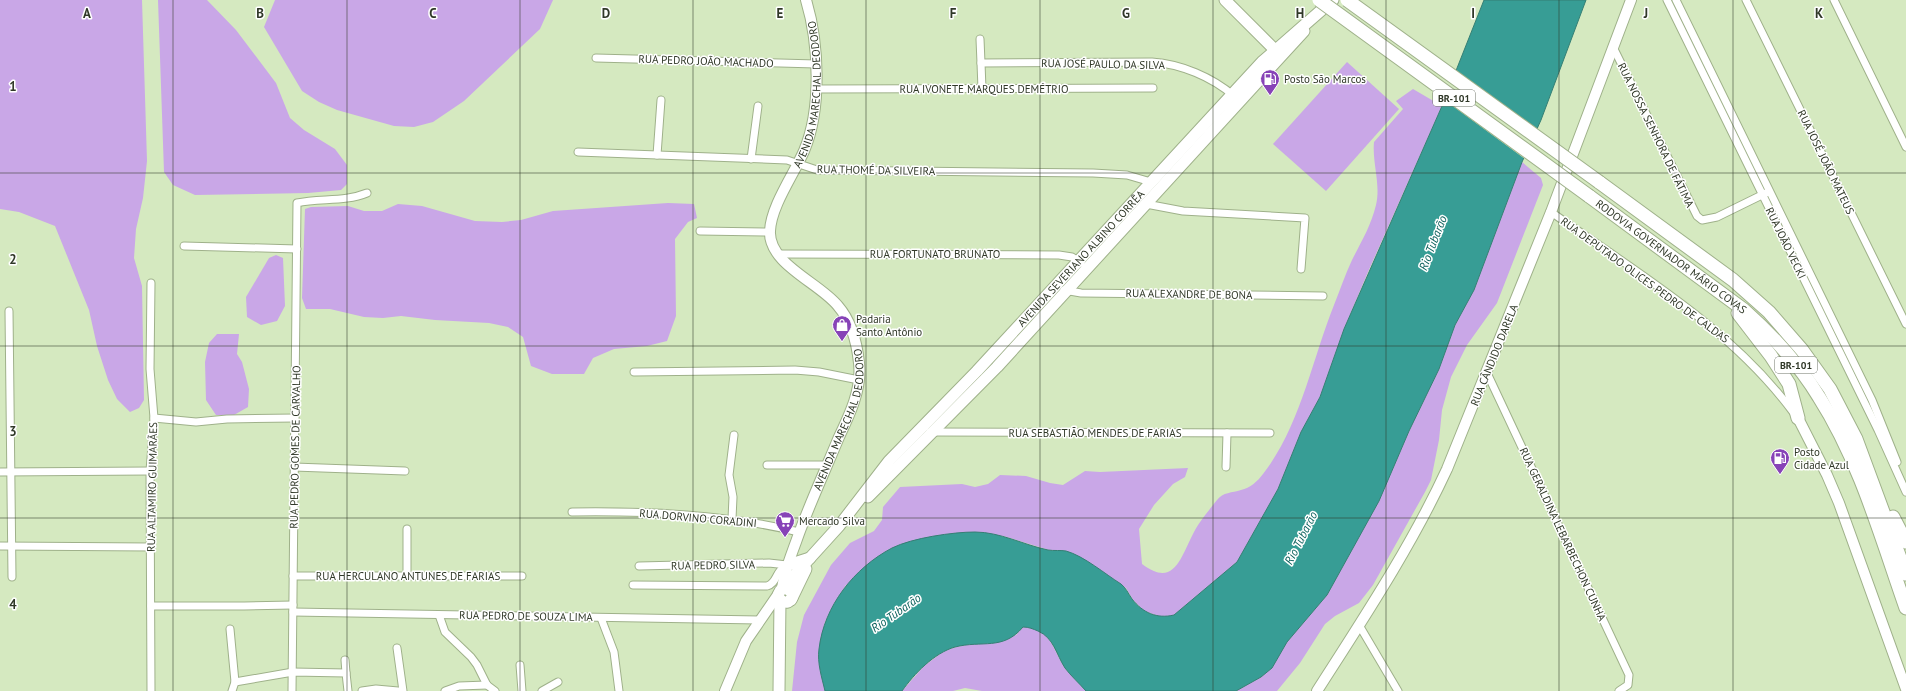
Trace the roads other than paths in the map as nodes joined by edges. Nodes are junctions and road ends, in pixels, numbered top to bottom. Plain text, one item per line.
1 (806, 0) edge
2 (1225, 0) edge
3 (1319, 0) edge
4 (1347, 0) edge
5 (1631, 0) edge
6 (1667, 0) edge
7 (1676, 0) edge
8 (1746, 0) edge
9 (1834, 0) edge
10 (1258, 33) junction
11 (980, 39) dead end
12 (1285, 40) junction
13 (1613, 47) junction
14 (1278, 53) junction
15 (596, 58) dead end
16 (1262, 62) junction
17 (981, 63) junction
18 (816, 64) junction
19 (1154, 88) dead end
20 (815, 89) junction
21 (982, 89) junction
22 (1236, 98) junction
23 (661, 100) dead end
24 (758, 106) dead end
25 (1742, 134) junction
26 (1735, 139) junction
27 (1906, 147) edge
28 (578, 152) dead end
29 (657, 155) junction
30 (750, 159) junction
31 (798, 164) junction
32 (1151, 182) junction
33 (1770, 192) junction
34 (367, 193) dead end
35 (1763, 195) junction
36 (1146, 204) junction
37 (1551, 212) junction
38 (700, 231) dead end
39 (770, 232) junction
40 (184, 246) dead end
41 (296, 249) junction
42 (778, 254) junction
43 (1078, 261) junction
44 (1087, 269) junction
45 (1301, 269) dead end
46 (151, 283) dead end
47 (1057, 285) junction
48 (1066, 292) junction
49 (1724, 294) junction
50 (1323, 296) dead end
51 (9, 311) dead end
52 (1906, 324) edge
53 (1835, 325) junction
54 (1828, 330) junction
55 (993, 363) junction
56 (634, 372) dead end
57 (1487, 373) junction
58 (860, 380) junction
59 (154, 418) junction
60 (295, 418) junction
61 (1798, 418) junction
62 (927, 430) junction
63 (1227, 433) junction
64 (1270, 433) dead end
65 (734, 435) dead end
66 (1866, 464) junction
67 (767, 465) dead end
68 (827, 465) junction
69 (294, 467) junction
70 (1226, 467) dead end
71 (150, 471) junction
72 (405, 471) dead end
73 (0, 472) edge
74 (10, 472) junction
75 (1905, 489) edge
76 (572, 512) dead end
77 (732, 519) junction
78 (407, 529) dead end
79 (800, 532) junction
80 (1906, 542) edge
81 (0, 546) edge
82 (11, 546) junction
83 (151, 547) junction
84 (811, 558) junction
85 (788, 565) junction
86 (639, 566) dead end
87 (1906, 574) edge
88 (293, 576) junction
89 (407, 576) junction
90 (522, 576) dead end
91 (12, 577) dead end
92 (633, 585) dead end
93 (780, 594) junction
94 (792, 598) junction
95 (151, 606) junction
96 (293, 608) junction
97 (1906, 608) edge
98 (439, 615) junction
99 (601, 618) junction
100 (760, 620) junction
101 (1359, 625) junction
102 (230, 629) dead end
103 (779, 637) junction
104 (397, 648) dead end
105 (346, 660) dead end
106 (520, 665) dead end
107 (293, 672) junction
108 (346, 673) junction
109 (235, 682) junction
110 (558, 682) dead end
111 (487, 685) junction
112 (1906, 689) edge
113 (151, 691) edge
114 (232, 691) edge
115 (292, 691) edge
116 (348, 691) edge
117 (362, 691) edge
118 (398, 691) edge
119 (403, 691) edge
120 (445, 691) edge
121 (495, 691) edge
122 (522, 691) edge
123 (542, 691) edge
124 (619, 691) edge
125 (725, 691) edge
126 (779, 691) edge
127 (1317, 691) edge
128 (1398, 691) edge
129 (1619, 691) edge

1 - 18 street, AVENIDA MARECHAL DEODORO
2 - 10 main road
3 - 49 highway, RODOVIA GOVERNADOR MÁRIO COVAS / BR-101, bridge
4 - 66 highway, RODOVIA GOVERNADOR MÁRIO COVAS / BR-101, bridge
5 - 13 street, RUA CÂNDIDO DARELA
6 - 26 street, RUA JOÃO VECKI
7 - 25 street, RUA JOÃO VECKI
8 - 52 street, RUA JOSÉ JOÃO MATEUS
9 - 27 street
10 - 12 main road
10 - 14 main road
10 - 16 main road
11 - 17 street
12 - 14 main road, AVENIDA SEVERIANO ALBINO CORRÊA
12 - 14 main road, AVENIDA SEVERIANO ALBINO CORRÊA
13 - 35 street, RUA NOSSA SENHORA DE FÁTIMA
13 - 37 street, RUA CÂNDIDO DARELA
14 - 16 main road, AVENIDA SEVERIANO ALBINO CORRÊA
14 - 22 main road, AVENIDA SEVERIANO ALBINO CORRÊA
15 - 18 street, RUA PEDRO JOÃO MACHADO
16 - 22 main road, AVENIDA SEVERIANO ALBINO CORRÊA
17 - 21 street
17 - 22 street, RUA JOSÉ PAULO DA SILVA
18 - 20 street, AVENIDA MARECHAL DEODORO
19 - 21 street, RUA IVONETE MARQUES DEMÉTRIO
20 - 21 street, RUA IVONETE MARQUES DEMÉTRIO
20 - 31 street, AVENIDA MARECHAL DEODORO
22 - 32 main road, AVENIDA SEVERIANO ALBINO CORRÊA
22 - 36 main road, AVENIDA SEVERIANO ALBINO CORRÊA
23 - 29 street
24 - 30 street
25 - 26 street
25 - 33 street, RUA JOÃO VECKI
26 - 35 street, RUA JOÃO VECKI
28 - 29 street, RUA THOMÉ DA SILVEIRA
29 - 30 street, RUA THOMÉ DA SILVEIRA
30 - 31 street, RUA THOMÉ DA SILVEIRA
31 - 32 street, RUA THOMÉ DA SILVEIRA
31 - 39 street, AVENIDA MARECHAL DEODORO
32 - 36 main road
32 - 43 main road, AVENIDA SEVERIANO ALBINO CORRÊA
33 - 35 street
33 - 53 street, RUA JOÃO VECKI
34 - 41 street, RUA PEDRO GOMES DE CARVALHO
35 - 54 street, RUA JOÃO VECKI
36 - 44 main road, AVENIDA SEVERIANO ALBINO CORRÊA
36 - 45 street
37 - 57 street, RUA CÂNDIDO DARELA
37 - 61 street, RUA DEPUTADO OLICES PEDRO DE CALDAS
38 - 39 street
39 - 42 street, AVENIDA MARECHAL DEODORO
40 - 41 street
41 - 60 street, RUA PEDRO GOMES DE CARVALHO
42 - 43 street, RUA FORTUNATO BRUNATO
42 - 58 street, AVENIDA MARECHAL DEODORO
43 - 44 street, RUA FORTUNATO BRUNATO
43 - 47 main road, AVENIDA SEVERIANO ALBINO CORRÊA
44 - 48 main road, AVENIDA SEVERIANO ALBINO CORRÊA
46 - 59 street, RUA ALTAMIRO GUIMARÃES
47 - 48 street
47 - 55 main road, AVENIDA SEVERIANO ALBINO CORRÊA
48 - 50 street, RUA ALEXANDRE DE BONA
48 - 55 main road, AVENIDA SEVERIANO ALBINO CORRÊA
49 - 61 highway
49 - 97 highway, RODOVIA GOVERNADOR MÁRIO COVAS / BR-101
51 - 74 street
53 - 54 street
53 - 75 street, RUA JOÃO VECKI
54 - 75 street, RUA JOÃO VECKI
55 - 62 main road, AVENIDA SEVERIANO ALBINO CORRÊA
56 - 58 street
57 - 101 street, RUA CÂNDIDO DARELA
57 - 129 street, RUA GERALDINA LEBARBECHON CUNHA
58 - 68 street, AVENIDA MARECHAL DEODORO
59 - 60 street
59 - 71 street, RUA ALTAMIRO GUIMARÃES
60 - 69 street, RUA PEDRO GOMES DE CARVALHO
61 - 112 street, RUA DEPUTADO OLICES PEDRO DE CALDAS
62 - 63 street, RUA SEBASTIÃO MENDES DE FARIAS
62 - 84 main road, AVENIDA SEVERIANO ALBINO CORRÊA
63 - 64 street, RUA SEBASTIÃO MENDES DE FARIAS
63 - 70 street
65 - 77 street
66 - 80 highway
66 - 87 highway, RODOVIA GOVERNADOR MÁRIO COVAS / BR-101
67 - 68 street
68 - 79 street, AVENIDA MARECHAL DEODORO
69 - 72 street
69 - 88 street, RUA PEDRO GOMES DE CARVALHO
71 - 74 street
71 - 83 street, RUA ALTAMIRO GUIMARÃES
73 - 74 street
74 - 82 street
76 - 77 street, RUA DORVINO CORADINI
77 - 79 street, RUA DORVINO CORADINI
78 - 89 street
79 - 85 street, AVENIDA MARECHAL DEODORO
81 - 82 street
82 - 83 street
82 - 91 street
83 - 95 street, RUA ALTAMIRO GUIMARÃES
84 - 85 main road
84 - 93 main road, AVENIDA SEVERIANO ALBINO CORRÊA
84 - 94 main road, AVENIDA SEVERIANO ALBINO CORRÊA
85 - 86 street, RUA PEDRO SILVA
85 - 92 street
85 - 93 street, AVENIDA MARECHAL DEODORO
88 - 89 street, RUA HERCULANO ANTUNES DE FARIAS
88 - 96 street, RUA PEDRO GOMES DE CARVALHO
89 - 90 street, RUA HERCULANO ANTUNES DE FARIAS
93 - 94 main road
93 - 100 street
93 - 103 main road, AVENIDA MARECHAL DEODORO
94 - 103 main road, AVENIDA MARECHAL DEODORO
95 - 96 street, RUA PEDRO DE SOUZA LIMA
95 - 113 street, RUA ALTAMIRO GUIMARÃES
96 - 98 street, RUA PEDRO DE SOUZA LIMA
96 - 107 street, RUA PEDRO GOMES DE CARVALHO
98 - 99 street, RUA PEDRO DE SOUZA LIMA
98 - 111 street
99 - 100 street, RUA PEDRO DE SOUZA LIMA
99 - 124 street
100 - 125 street
101 - 127 street, RUA CÂNDIDO DARELA
101 - 128 street
102 - 109 street
103 - 126 main road, AVENIDA MARECHAL DEODORO
104 - 119 street
105 - 108 street
106 - 122 street
107 - 108 street
107 - 109 street
107 - 115 street, RUA PEDRO GOMES DE CARVALHO
108 - 116 street
109 - 114 street
110 - 123 street
111 - 120 street
111 - 121 street
117 - 118 street

